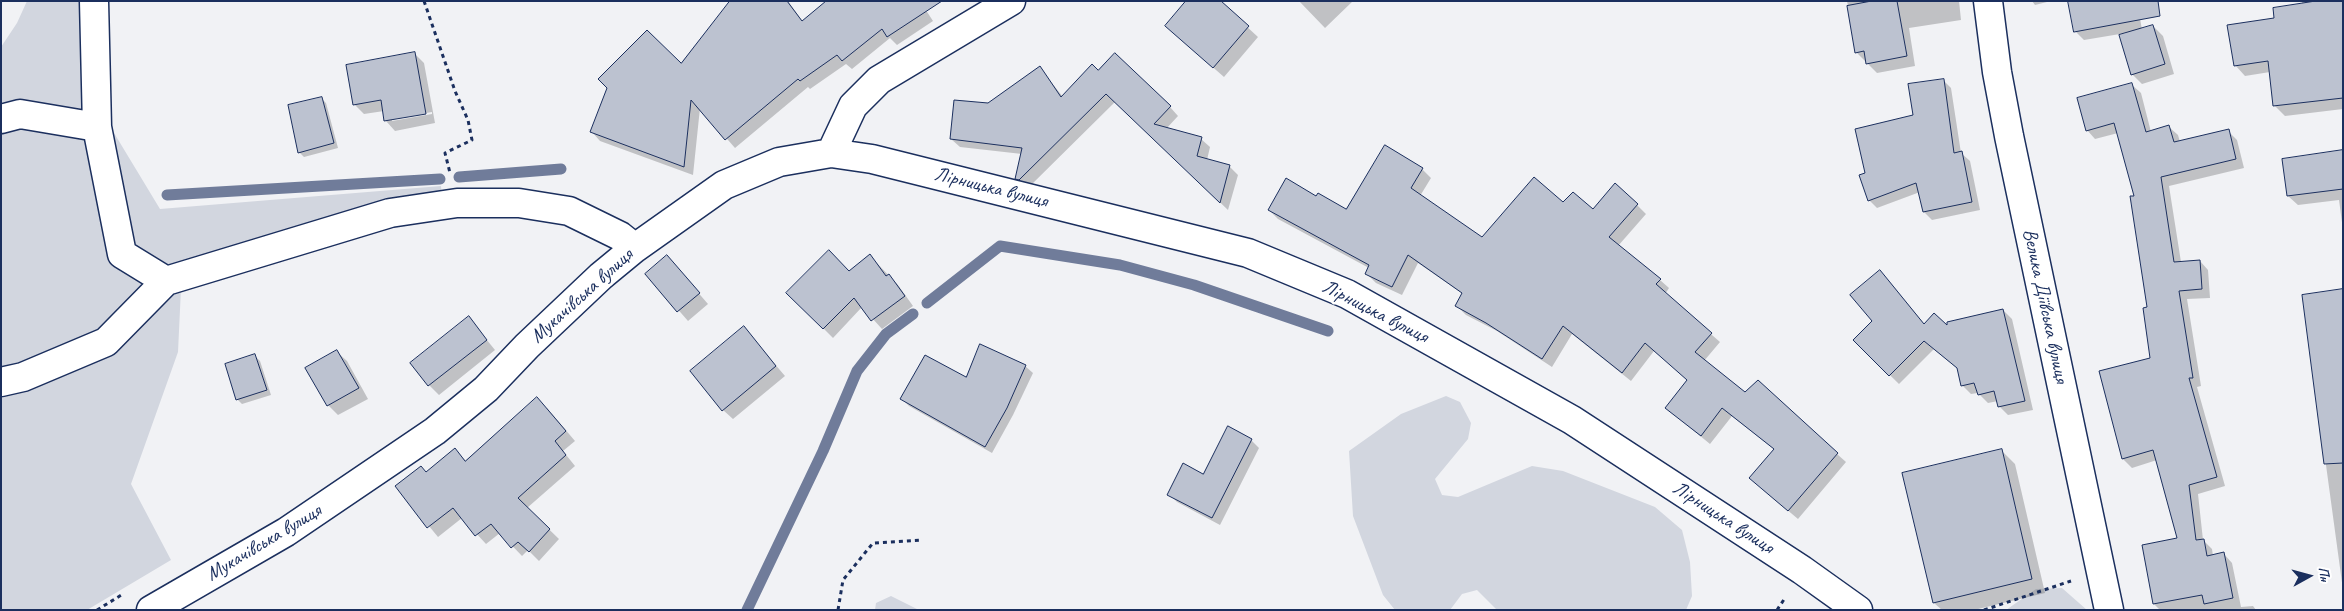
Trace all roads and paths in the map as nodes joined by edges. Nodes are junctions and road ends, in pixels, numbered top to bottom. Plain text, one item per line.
1 (94, 1) edge
2 (424, 1) edge
3 (1011, 1) edge
4 (1988, 1) edge
5 (1, 120) edge
6 (97, 126) junction
7 (831, 153) junction
8 (457, 203) junction
9 (635, 248) junction
10 (166, 280) junction
11 (1, 382) edge
12 (922, 540) dead end
13 (2073, 580) dead end
14 (131, 589) dead end
15 (97, 610) edge
16 (151, 610) edge
17 (838, 610) edge
18 (1858, 610) edge
19 (1984, 610) edge
20 (2109, 610) edge

1 - 6 street
2 - 8 path
3 - 7 street
4 - 20 street, Велика Діївська вулиця
5 - 6 street
6 - 10 street
7 - 9 street, Мукачівська вулиця
7 - 18 street, Лірницька вулиця
8 - 9 street
8 - 10 street
9 - 16 street, Мукачівська вулиця
10 - 11 street
12 - 17 path
13 - 19 path
14 - 15 path

